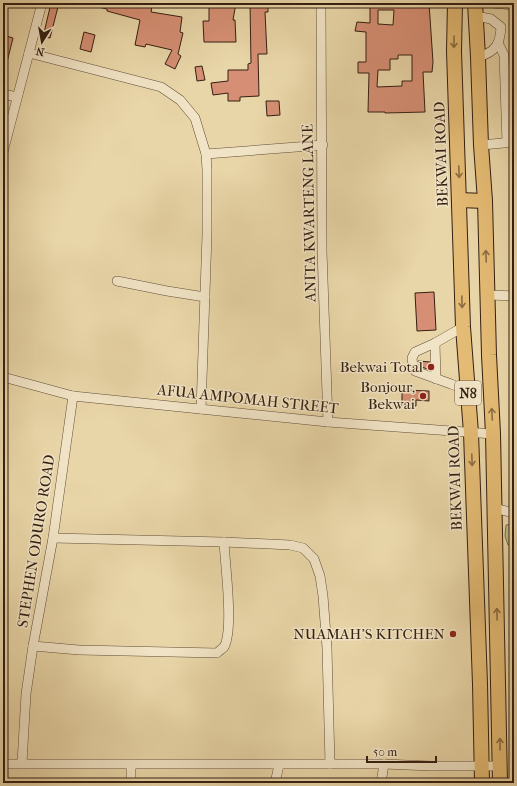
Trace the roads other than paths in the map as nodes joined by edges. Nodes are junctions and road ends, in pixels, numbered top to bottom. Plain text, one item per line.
1 (42, 3) edge
2 (321, 3) edge
3 (455, 3) edge
4 (492, 3) edge
5 (514, 5) edge
6 (475, 10) edge
7 (498, 43) junction
8 (30, 54) junction
9 (478, 57) junction
10 (3, 94) edge
11 (17, 97) junction
12 (511, 142) edge
13 (322, 145) junction
14 (481, 145) junction
15 (3, 152) edge
16 (206, 154) junction
17 (459, 200) junction
18 (485, 201) junction
19 (117, 281) dead end
20 (487, 295) junction
21 (514, 296) edge
22 (205, 298) junction
23 (463, 327) junction
24 (435, 343) junction
25 (3, 377) edge
26 (436, 379) junction
27 (468, 391) junction
28 (73, 396) junction
29 (201, 409) junction
30 (328, 422) junction
31 (471, 433) junction
32 (492, 434) junction
33 (494, 508) junction
34 (514, 513) edge
35 (53, 538) junction
36 (224, 542) junction
37 (33, 646) junction
38 (22, 763) junction
39 (3, 764) edge
40 (330, 764) junction
41 (384, 764) junction
42 (131, 765) junction
43 (280, 765) junction
44 (482, 766) junction
45 (500, 766) junction
46 (131, 783) edge
47 (275, 783) edge
48 (381, 783) edge
49 (482, 783) edge
50 (500, 783) edge

1 - 8 street
2 - 13 street, ANITA KWARTENG LANE
3 -> 17 highway, BEKWAI ROAD / N8
4 - 5 street
6 - 7 street
6 - 9 highway, N8
7 - 9 street
7 - 12 street
8 - 11 street
8 - 16 street
9 - 14 highway, N8
10 - 11 street
11 - 15 street
12 - 14 street
13 - 16 street
13 - 30 street, ANITA KWARTENG LANE
14 - 18 highway, N8
16 - 22 street
17 - 18 highway
17 -> 23 highway, BEKWAI ROAD / N8
20 -> 18 highway, N8
19 - 22 street
20 - 21 street
32 -> 20 highway, N8
22 - 29 street
23 - 24 street
23 - 27 highway, BEKWAI ROAD / N8
24 - 26 street
24 - 26 street
25 - 28 street, AFUA AMPOMAH STREET
26 - 27 street
27 - 31 highway, BEKWAI ROAD / N8
28 - 29 street, AFUA AMPOMAH STREET
28 - 35 street, STEPHEN ODURO ROAD
29 - 30 street, AFUA AMPOMAH STREET
30 - 31 street, AFUA AMPOMAH STREET
31 - 32 street, AFUA AMPOMAH STREET
31 -> 44 highway, BEKWAI ROAD / N8
32 - 33 highway, N8
33 - 34 street
45 -> 33 highway, N8
35 - 36 street
35 - 37 street, STEPHEN ODURO ROAD
36 - 37 street
36 - 40 street
37 - 38 street, STEPHEN ODURO ROAD
38 - 39 street
38 - 42 street
40 - 41 street
40 - 43 street
41 - 44 street
41 - 48 street
42 - 43 street
42 - 46 street
43 - 47 street
44 - 45 street
44 - 49 highway, BEKWAI ROAD / N8
45 - 50 highway, N8

